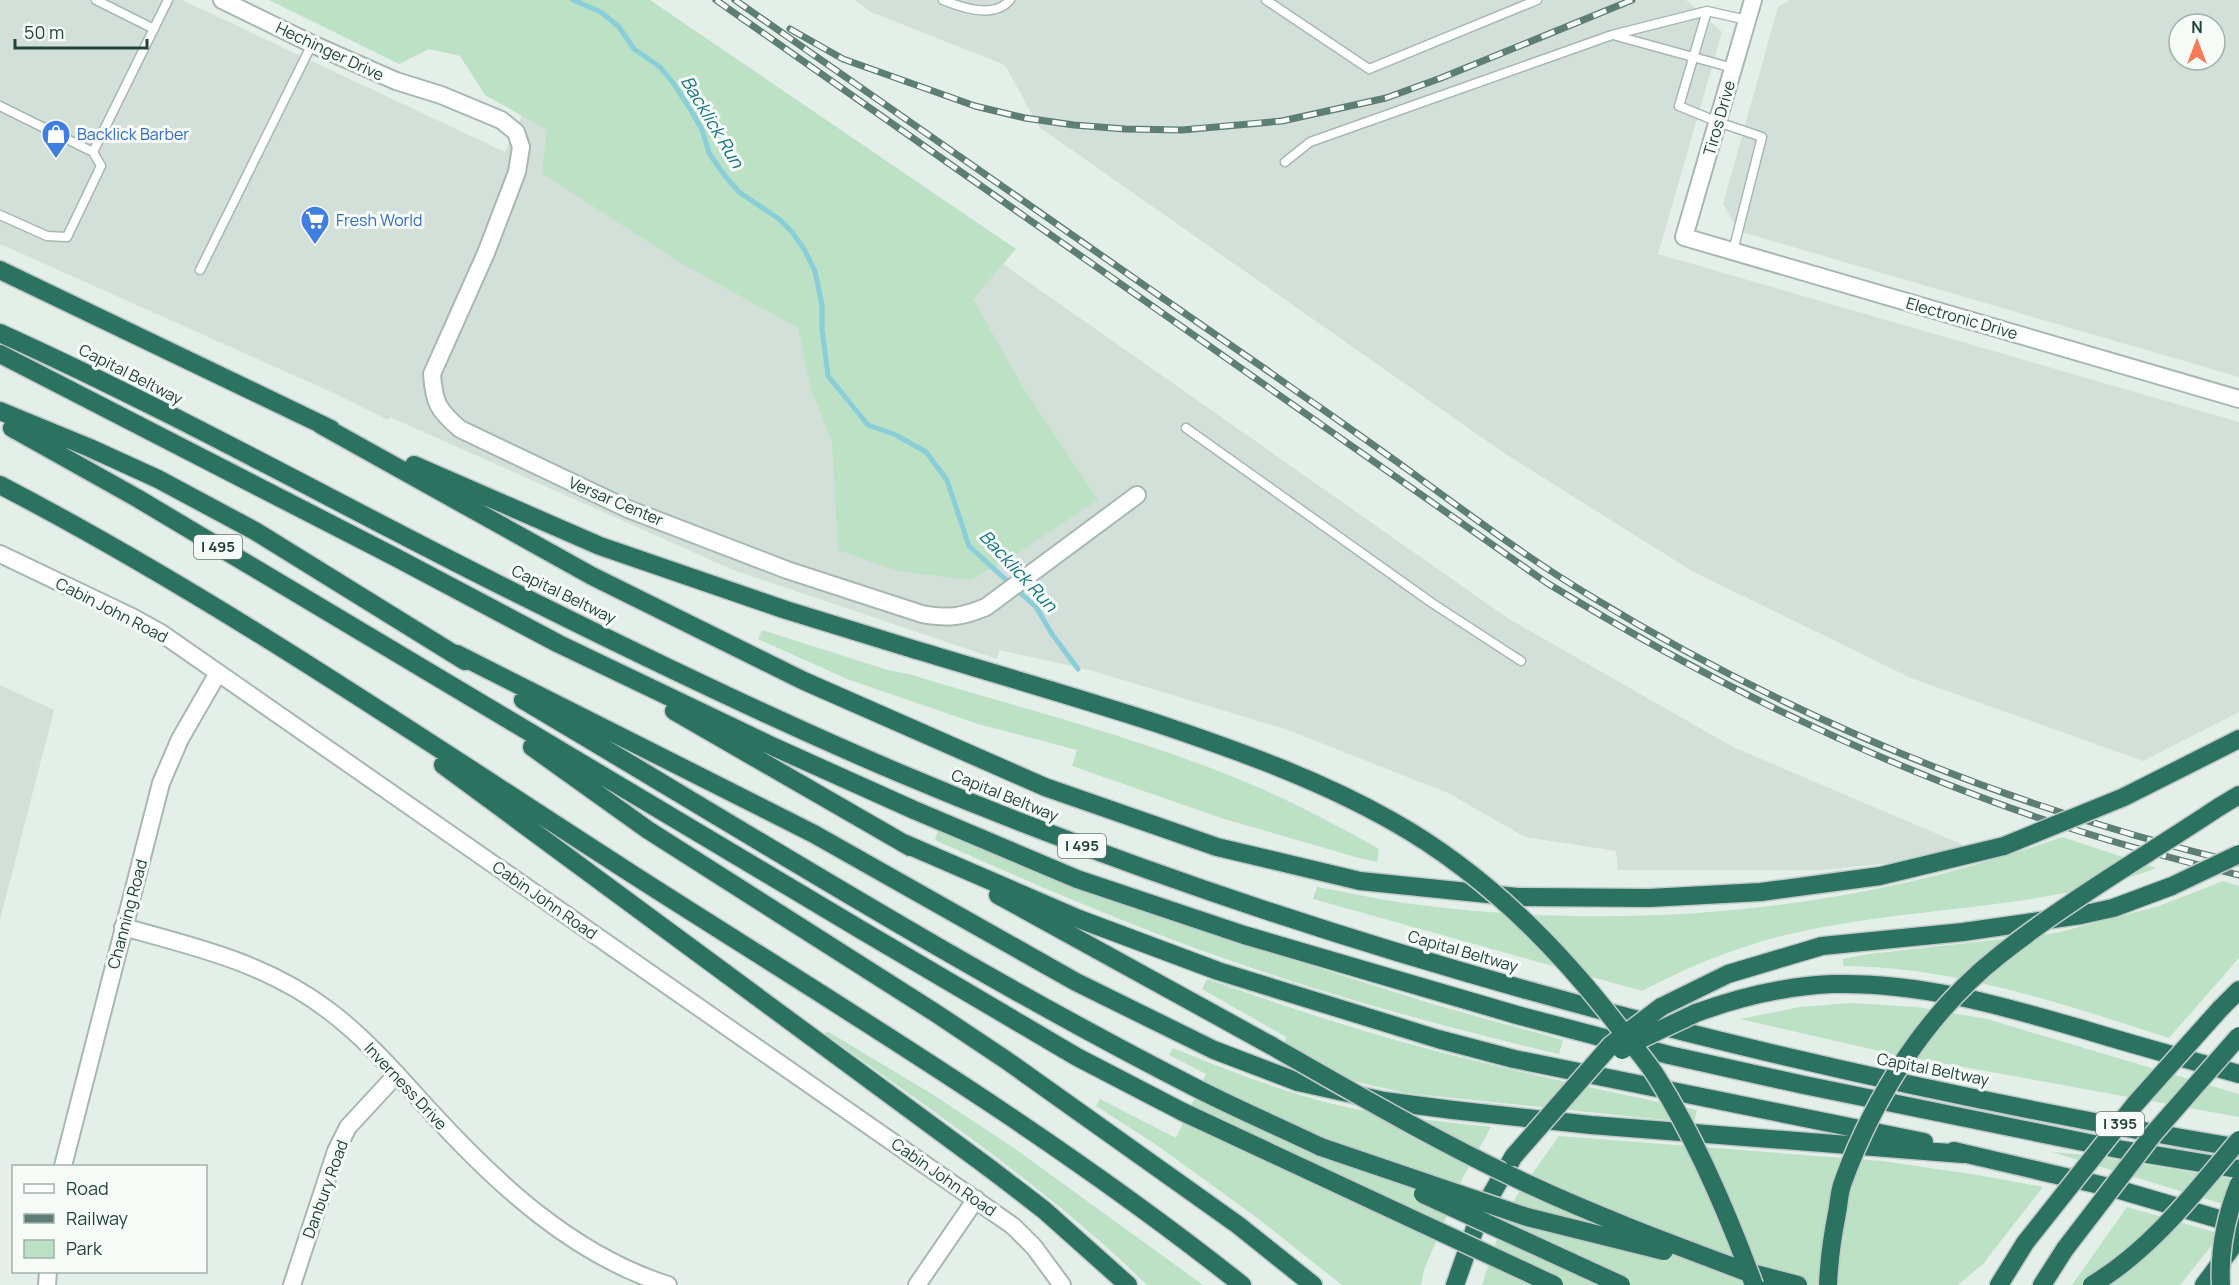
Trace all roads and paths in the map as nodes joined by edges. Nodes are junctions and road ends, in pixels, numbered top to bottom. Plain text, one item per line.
1 (96, 0) edge
2 (168, 0) edge
3 (222, 0) edge
4 (943, 0) edge
5 (1010, 0) edge
6 (1266, 0) edge
7 (1537, 0) edge
8 (1753, 0) edge
9 (1707, 11) junction
10 (1747, 20) junction
11 (154, 29) junction
12 (1612, 34) junction
13 (312, 44) junction
14 (1694, 57) junction
15 (1733, 68) junction
16 (441, 95) joint
17 (0, 106) edge
18 (1718, 122) junction
19 (93, 152) junction
20 (1285, 162) dead end
21 (0, 215) edge
22 (1684, 237) joint
23 (1733, 251) junction
24 (0, 270) edge
25 (201, 270) dead end
26 (0, 333) edge
27 (0, 354) edge
28 (2239, 399) edge
29 (0, 411) edge
30 (0, 422) edge
31 (321, 425) junction
32 (1186, 428) dead end
33 (0, 485) edge
34 (1137, 495) dead end
35 (0, 554) edge
36 (559, 644) junction
37 (457, 654) junction
38 (1521, 661) dead end
39 (309, 666) junction
40 (218, 673) junction
41 (433, 676) junction
42 (2239, 739) edge
43 (2239, 795) edge
44 (901, 842) junction
45 (2239, 854) edge
46 (123, 927) junction
47 (2239, 990) edge
48 (2239, 1036) edge
49 (397, 1074) junction
50 (2239, 1074) edge
51 (1560, 1102) junction
52 (2239, 1140) edge
53 (1321, 1147) junction
54 (2239, 1148) edge
55 (1963, 1154) junction
56 (64, 1165) edge
57 (2239, 1169) edge
58 (2239, 1184) edge
59 (976, 1199) junction
60 (2239, 1225) edge
61 (2239, 1238) edge
62 (1749, 1278) edge
63 (2212, 1282) edge
64 (292, 1285) edge
65 (668, 1285) edge
66 (917, 1285) edge
67 (1062, 1285) edge
68 (1128, 1285) edge
69 (1242, 1285) edge
70 (1312, 1285) edge
71 (1455, 1285) edge
72 (1554, 1285) edge
73 (1621, 1285) edge
74 (1798, 1285) edge
75 (1828, 1285) edge
76 (1999, 1285) edge
77 (2042, 1285) edge
78 (2092, 1285) edge

1 - 11 lane
2 - 11 lane
3 - 13 street, Hechinger Drive
4 - 5 lane
6 - 7 lane
8 - 10 street, Tiros Drive
9 - 10 lane
9 - 12 lane
9 - 14 lane
10 - 15 street, Tiros Drive
11 - 19 lane
12 - 14 lane
12 - 20 lane
13 - 16 street, Hechinger Drive
13 - 25 lane
14 - 15 lane
14 - 18 lane
15 - 18 street, Tiros Drive
16 - 34 street, Versar Center
17 - 19 lane
18 - 22 street, Tiros Drive
18 - 23 lane
19 - 21 lane
22 - 23 street, Electronic Drive
23 - 28 street, Electronic Drive
24 - 31 highway
26 - 54 highway, Capital Beltway / I 495
27 - 36 highway
29 - 37 highway
30 - 41 highway, I 495
31 - 42 highway, bridge
31 - 62 highway, bridge
32 - 38 lane
33 - 39 highway
35 - 40 street, Cabin John Road
36 - 44 highway
36 - 57 highway
37 - 53 highway
37 - 55 highway
39 - 68 highway
39 - 69 highway
40 - 46 street, Channing Road
40 - 59 street, Cabin John Road
41 - 70 highway
41 - 72 highway, I 495, bridge
43 - 75 highway, bridge
44 - 55 highway
44 - 62 highway, bridge
45 - 51 highway, bridge
46 - 49 street, Inverness Drive
46 - 56 street, Channing Road
47 - 76 highway, I 395, bridge
48 - 77 highway, bridge
49 - 64 street, Danbury Road
49 - 65 street, Inverness Drive
50 - 51 highway, bridge
51 - 71 highway, bridge
52 - 78 highway, bridge
53 - 62 highway, bridge
53 - 73 highway, bridge
55 - 60 highway
58 - 63 highway, bridge
59 - 66 street
59 - 67 street, Cabin John Road
61 - 63 highway, bridge
62 - 74 highway

